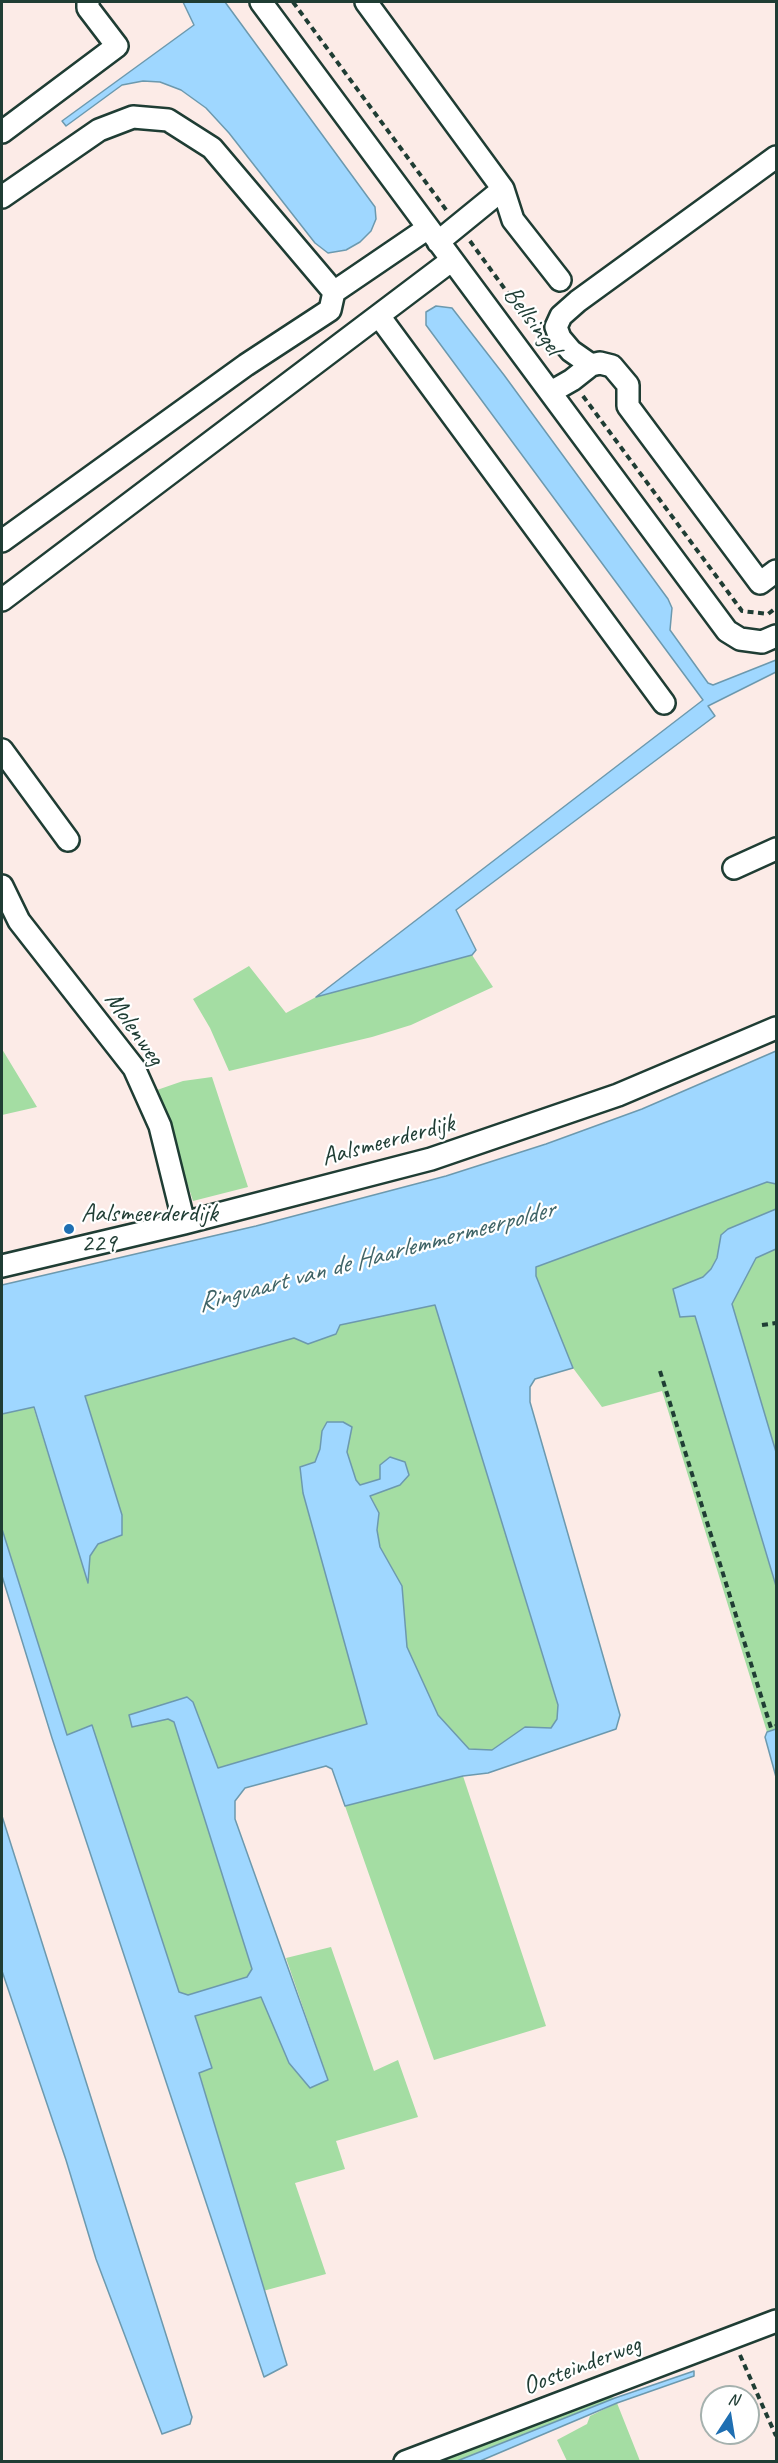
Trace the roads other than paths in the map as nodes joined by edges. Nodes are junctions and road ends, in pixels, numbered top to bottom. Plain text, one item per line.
1 (88, 2) edge
2 (261, 2) edge
3 (366, 2) edge
4 (2, 132) edge
5 (777, 157) edge
6 (503, 189) junction
7 (2, 197) edge
8 (433, 235) junction
9 (452, 260) junction
10 (560, 280) dead end
11 (334, 292) junction
12 (379, 316) junction
13 (591, 365) junction
14 (551, 392) junction
15 (2, 541) edge
16 (777, 571) edge
17 (2, 600) edge
18 (777, 636) edge
19 (664, 703) dead end
20 (2, 750) edge
21 (68, 840) dead end
22 (777, 849) edge
23 (734, 868) dead end
24 (2, 886) edge
25 (777, 1028) edge
26 (184, 1223) junction
27 (2, 1266) edge
28 (777, 2320) edge
29 (405, 2462) edge

1 - 4 street
2 - 8 street, Bellsingel
3 - 6 street
5 - 13 street
6 - 8 street
6 - 10 street
7 - 11 street
8 - 9 street, Bellsingel
8 - 11 street
9 - 12 street
9 - 14 street, Bellsingel
11 - 15 street
12 - 17 street
12 - 19 street
13 - 14 street
13 - 16 street
14 - 18 street, Bellsingel
20 - 21 street
22 - 23 street
24 - 26 street, Molenweg
25 - 26 street, Aalsmeerderdijk
26 - 27 street, Aalsmeerderdijk
28 - 29 street, Oosteinderweg

